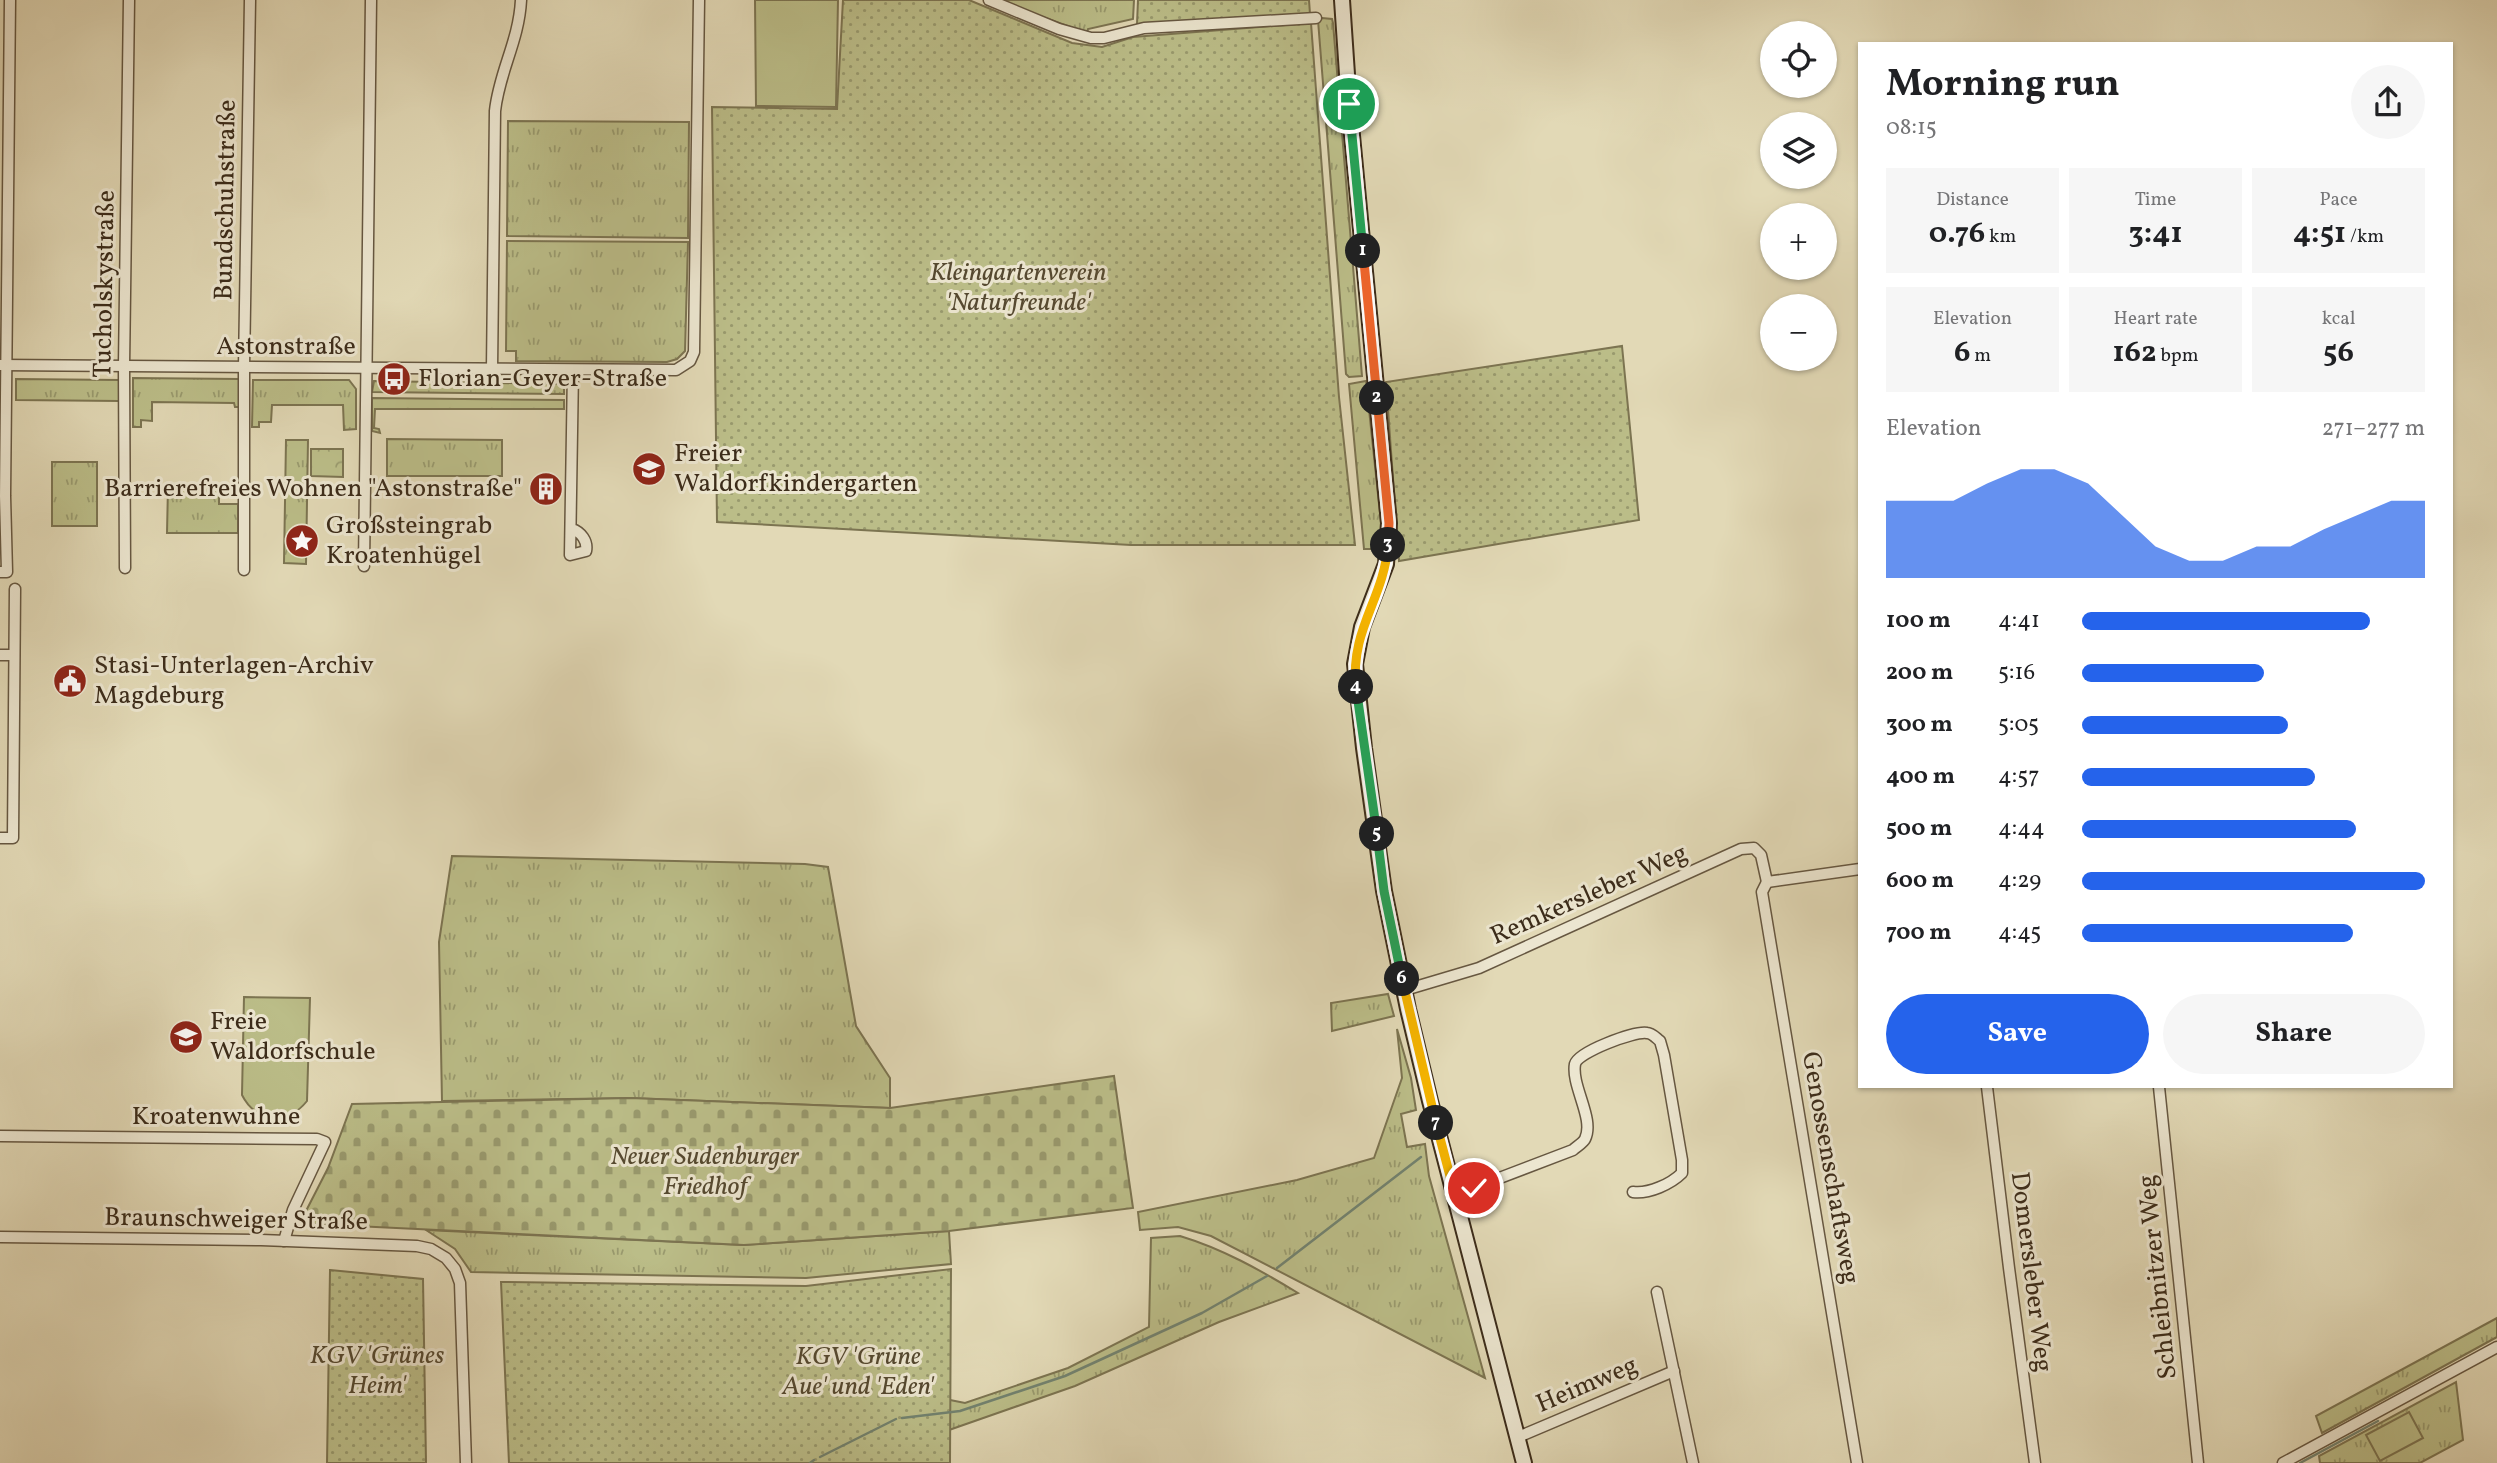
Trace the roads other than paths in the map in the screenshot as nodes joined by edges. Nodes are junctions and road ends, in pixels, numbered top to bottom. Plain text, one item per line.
1 (10, 0) edge
2 (129, 0) edge
3 (250, 0) edge
4 (371, 0) edge
5 (521, 0) edge
6 (699, 0) edge
7 (989, 0) edge
8 (1342, 0) edge
9 (1316, 18) dead end
10 (3, 288) edge
11 (3, 365) edge
12 (124, 366) junction
13 (244, 367) junction
14 (365, 368) junction
15 (492, 369) junction
16 (573, 370) junction
17 (3, 438) edge
18 (572, 529) dead end
19 (364, 566) dead end
20 (125, 568) dead end
21 (244, 570) dead end
22 (0, 572) edge
23 (15, 589) dead end
24 (0, 655) edge
25 (14, 655) junction
26 (0, 838) edge
27 (1858, 869) edge
28 (1767, 882) junction
29 (1405, 990) junction
30 (1987, 1088) edge
31 (2159, 1088) edge
32 (0, 1136) edge
33 (1633, 1192) dead end
34 (1455, 1195) junction
35 (0, 1237) edge
36 (284, 1241) junction
37 (1657, 1292) dead end
38 (2497, 1347) edge
39 (1674, 1371) junction
40 (1518, 1437) junction
41 (466, 1463) edge
42 (1524, 1463) edge
43 (1693, 1463) edge
44 (1857, 1463) edge
45 (2035, 1463) edge
46 (2198, 1463) edge
47 (2283, 1463) edge

1 - 10 street
2 - 12 street, Tucholskystraße
3 - 13 street, Bundschuhstraße
4 - 14 street
5 - 15 street
6 - 16 street, Astonstraße
7 - 9 street
8 - 29 main road
10 - 11 street
11 - 12 street, Astonstraße
11 - 17 street
12 - 13 street, Astonstraße
12 - 20 street, Tucholskystraße
13 - 14 street, Astonstraße
13 - 21 street, Bundschuhstraße
14 - 15 street, Astonstraße
14 - 19 street
15 - 16 street, Astonstraße
16 - 18 street
17 - 22 street
23 - 25 street
24 - 25 street
25 - 26 street
27 - 28 street
28 - 29 street, Remkersleber Weg
28 - 44 street, Genossenschaftsweg
29 - 34 main road
30 - 45 street, Domersleber Weg
31 - 46 street, Schleibnitzer Weg
32 - 36 street, Kroatenwuhne
33 - 34 street
34 - 40 main road
35 - 36 street, Braunschweiger Straße
36 - 41 street, Braunschweiger Straße
37 - 39 street
38 - 47 street
39 - 40 street, Heimweg
39 - 43 street
40 - 42 main road

